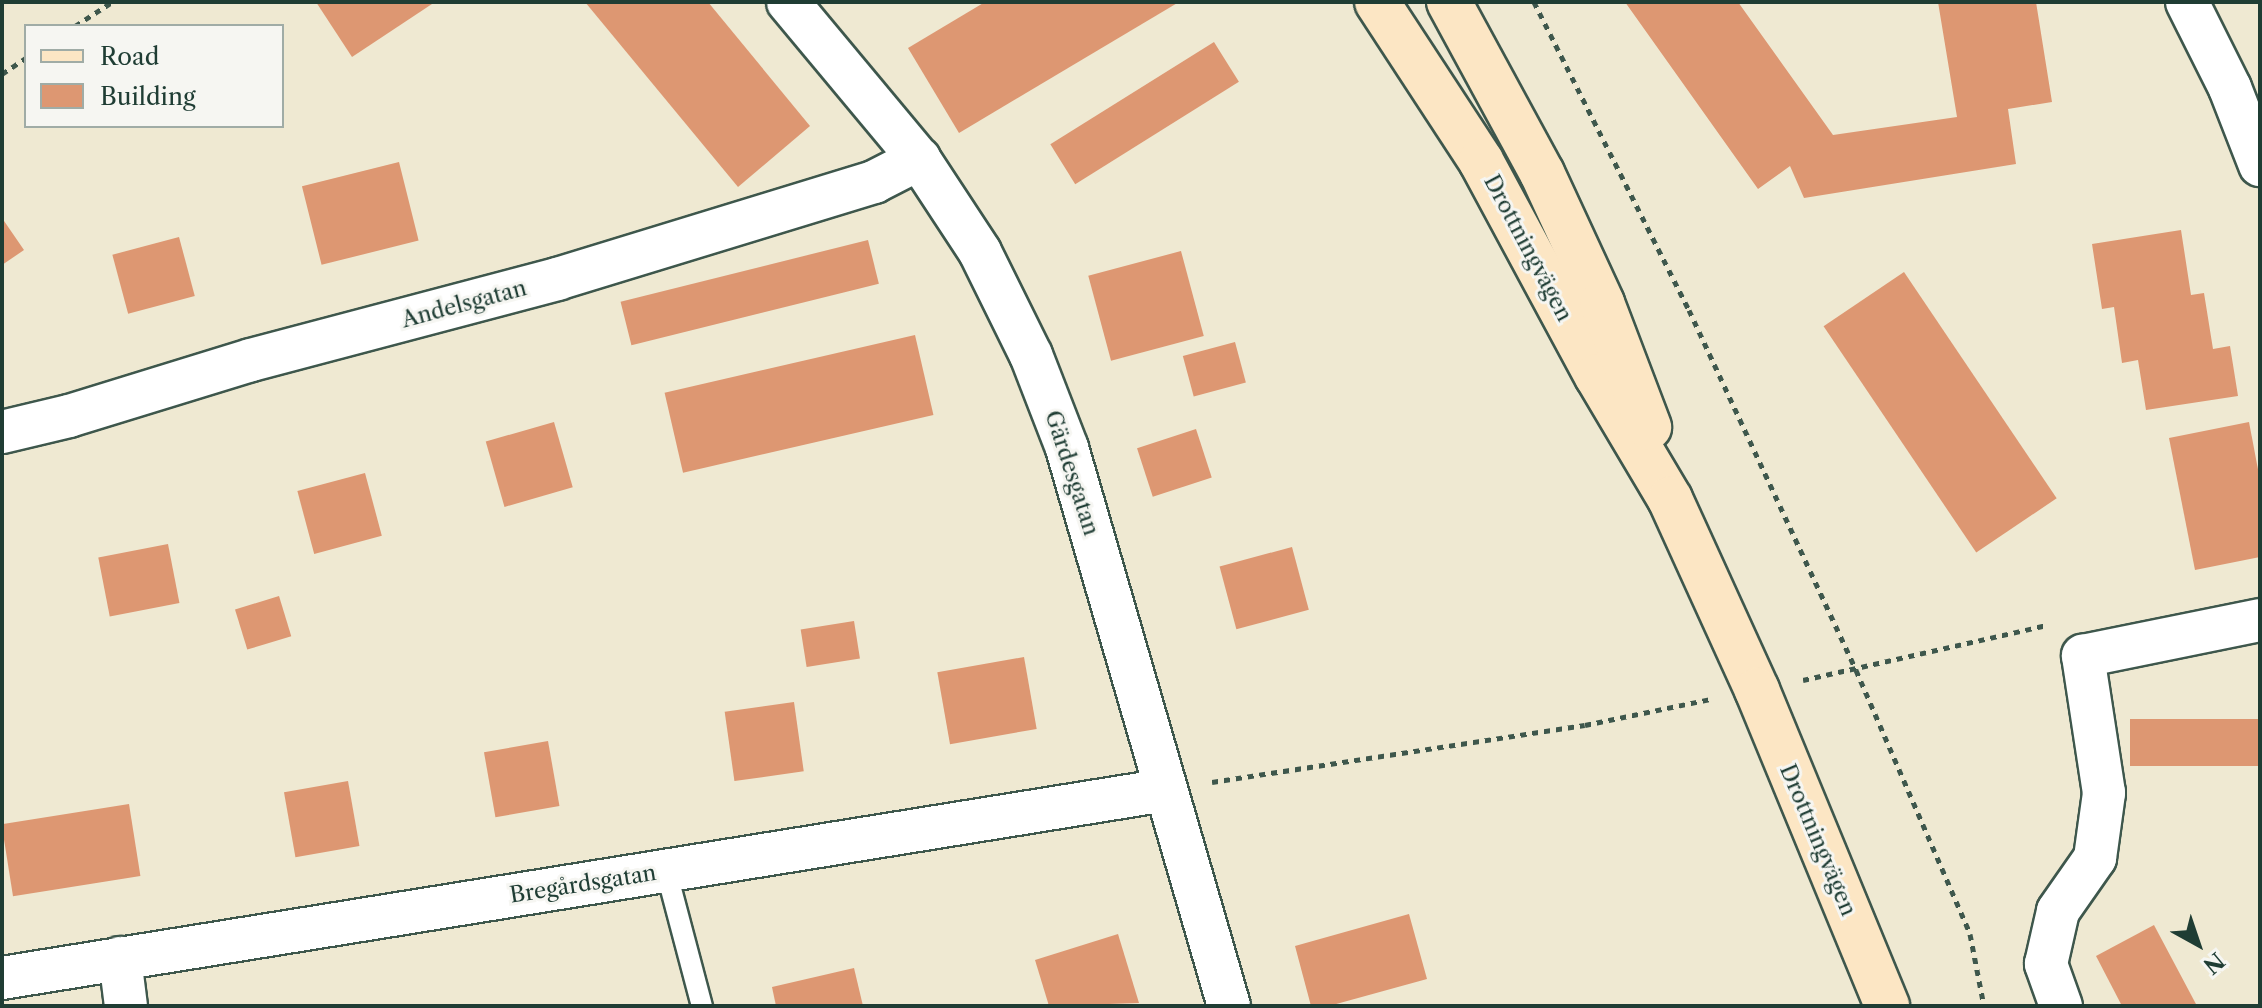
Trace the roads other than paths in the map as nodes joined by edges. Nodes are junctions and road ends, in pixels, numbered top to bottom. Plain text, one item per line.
1 (788, 2) edge
2 (1377, 2) edge
3 (1449, 2) edge
4 (2187, 2) edge
5 (919, 159) junction
6 (2260, 165) edge
7 (2, 432) edge
8 (1670, 499) junction
9 (2260, 620) edge
10 (1165, 790) junction
11 (666, 870) junction
12 (120, 958) junction
13 (2, 978) edge
14 (126, 1006) edge
15 (702, 1006) edge
16 (1229, 1006) edge
17 (1887, 1006) edge
18 (2061, 1006) edge

1 - 5 street, Gärdesgatan
2 - 8 main road, Drottningvägen
3 - 8 main road, Drottningvägen
4 - 6 street
5 - 7 street, Andelsgatan
5 - 10 street, Gärdesgatan
8 - 17 main road, Drottningvägen
9 - 18 street
10 - 11 street, Bregårdsgatan
10 - 16 street, Gärdesgatan
11 - 12 street, Bregårdsgatan
11 - 15 lane
12 - 13 street, Bregårdsgatan
12 - 14 street

